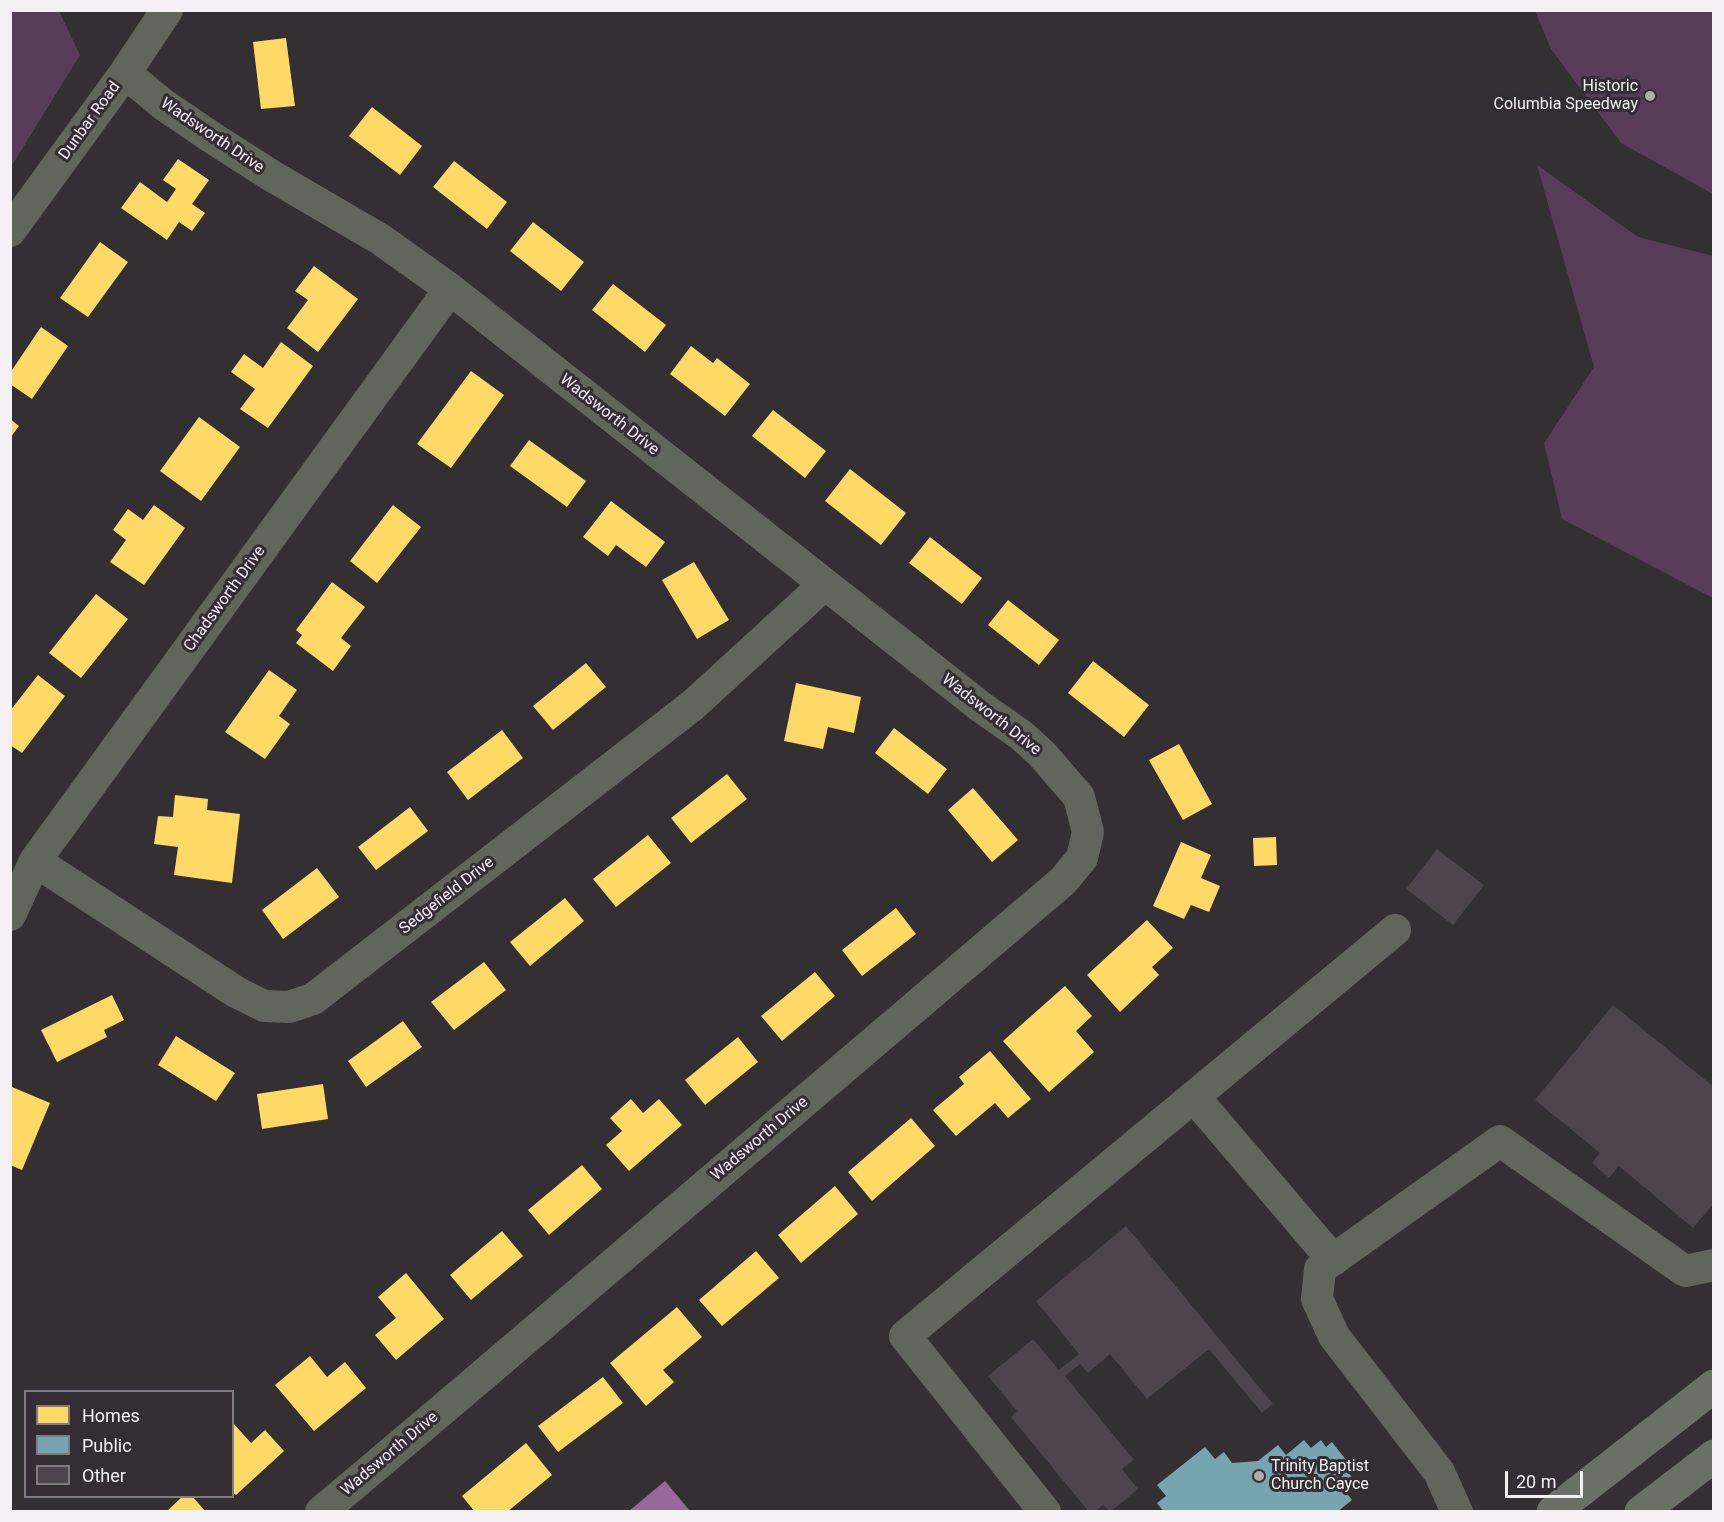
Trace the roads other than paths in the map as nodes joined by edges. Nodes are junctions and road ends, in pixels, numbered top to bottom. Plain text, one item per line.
1 (167, 10) edge
2 (125, 73) junction
3 (10, 231) edge
4 (450, 289) junction
5 (824, 585) junction
6 (35, 861) junction
7 (10, 915) edge
8 (1395, 930) dead end
9 (1194, 1097) junction
10 (1334, 1260) junction
11 (1713, 1265) edge
12 (1713, 1386) edge
13 (1713, 1456) edge
14 (321, 1512) edge
15 (1045, 1512) edge
16 (1457, 1512) edge
17 (1553, 1512) edge
18 (1641, 1512) edge

1 - 2 street, Dunbar Road
2 - 3 street, Dunbar Road
2 - 4 street, Wadsworth Drive
4 - 5 street, Wadsworth Drive
4 - 6 street, Chadsworth Drive
5 - 6 street, Sedgefield Drive
5 - 14 street, Wadsworth Drive
6 - 7 street, Chadsworth Drive
8 - 9 street
9 - 10 street
9 - 15 street
10 - 11 street
10 - 16 street
12 - 17 main road
13 - 18 main road

